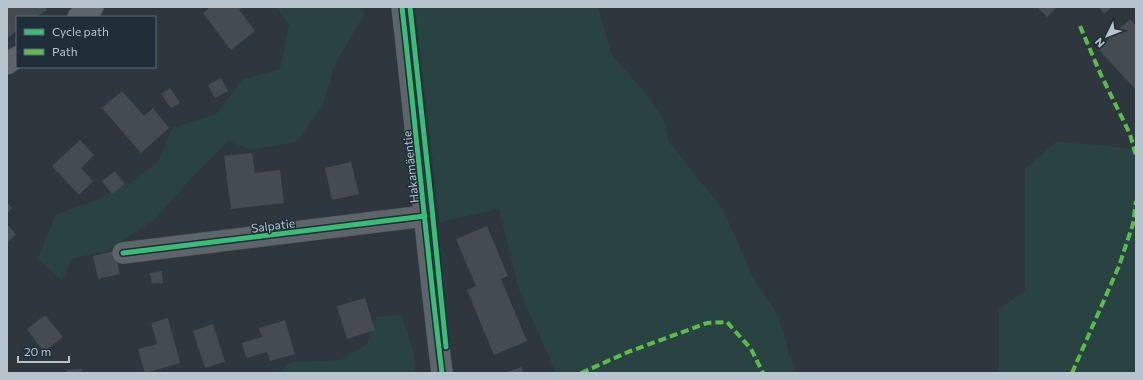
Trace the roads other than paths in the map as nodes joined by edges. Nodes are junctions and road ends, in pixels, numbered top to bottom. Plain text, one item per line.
1 (93, 7) edge
2 (402, 7) edge
3 (80, 16) edge
4 (16, 58) edge
5 (7, 64) edge
6 (425, 216) junction
7 (123, 253) dead end
8 (442, 373) edge

1 - 3 street
2 - 6 street, Hakamäentie
4 - 5 street
6 - 7 street, Salpatie
6 - 8 street, Hakamäentie

